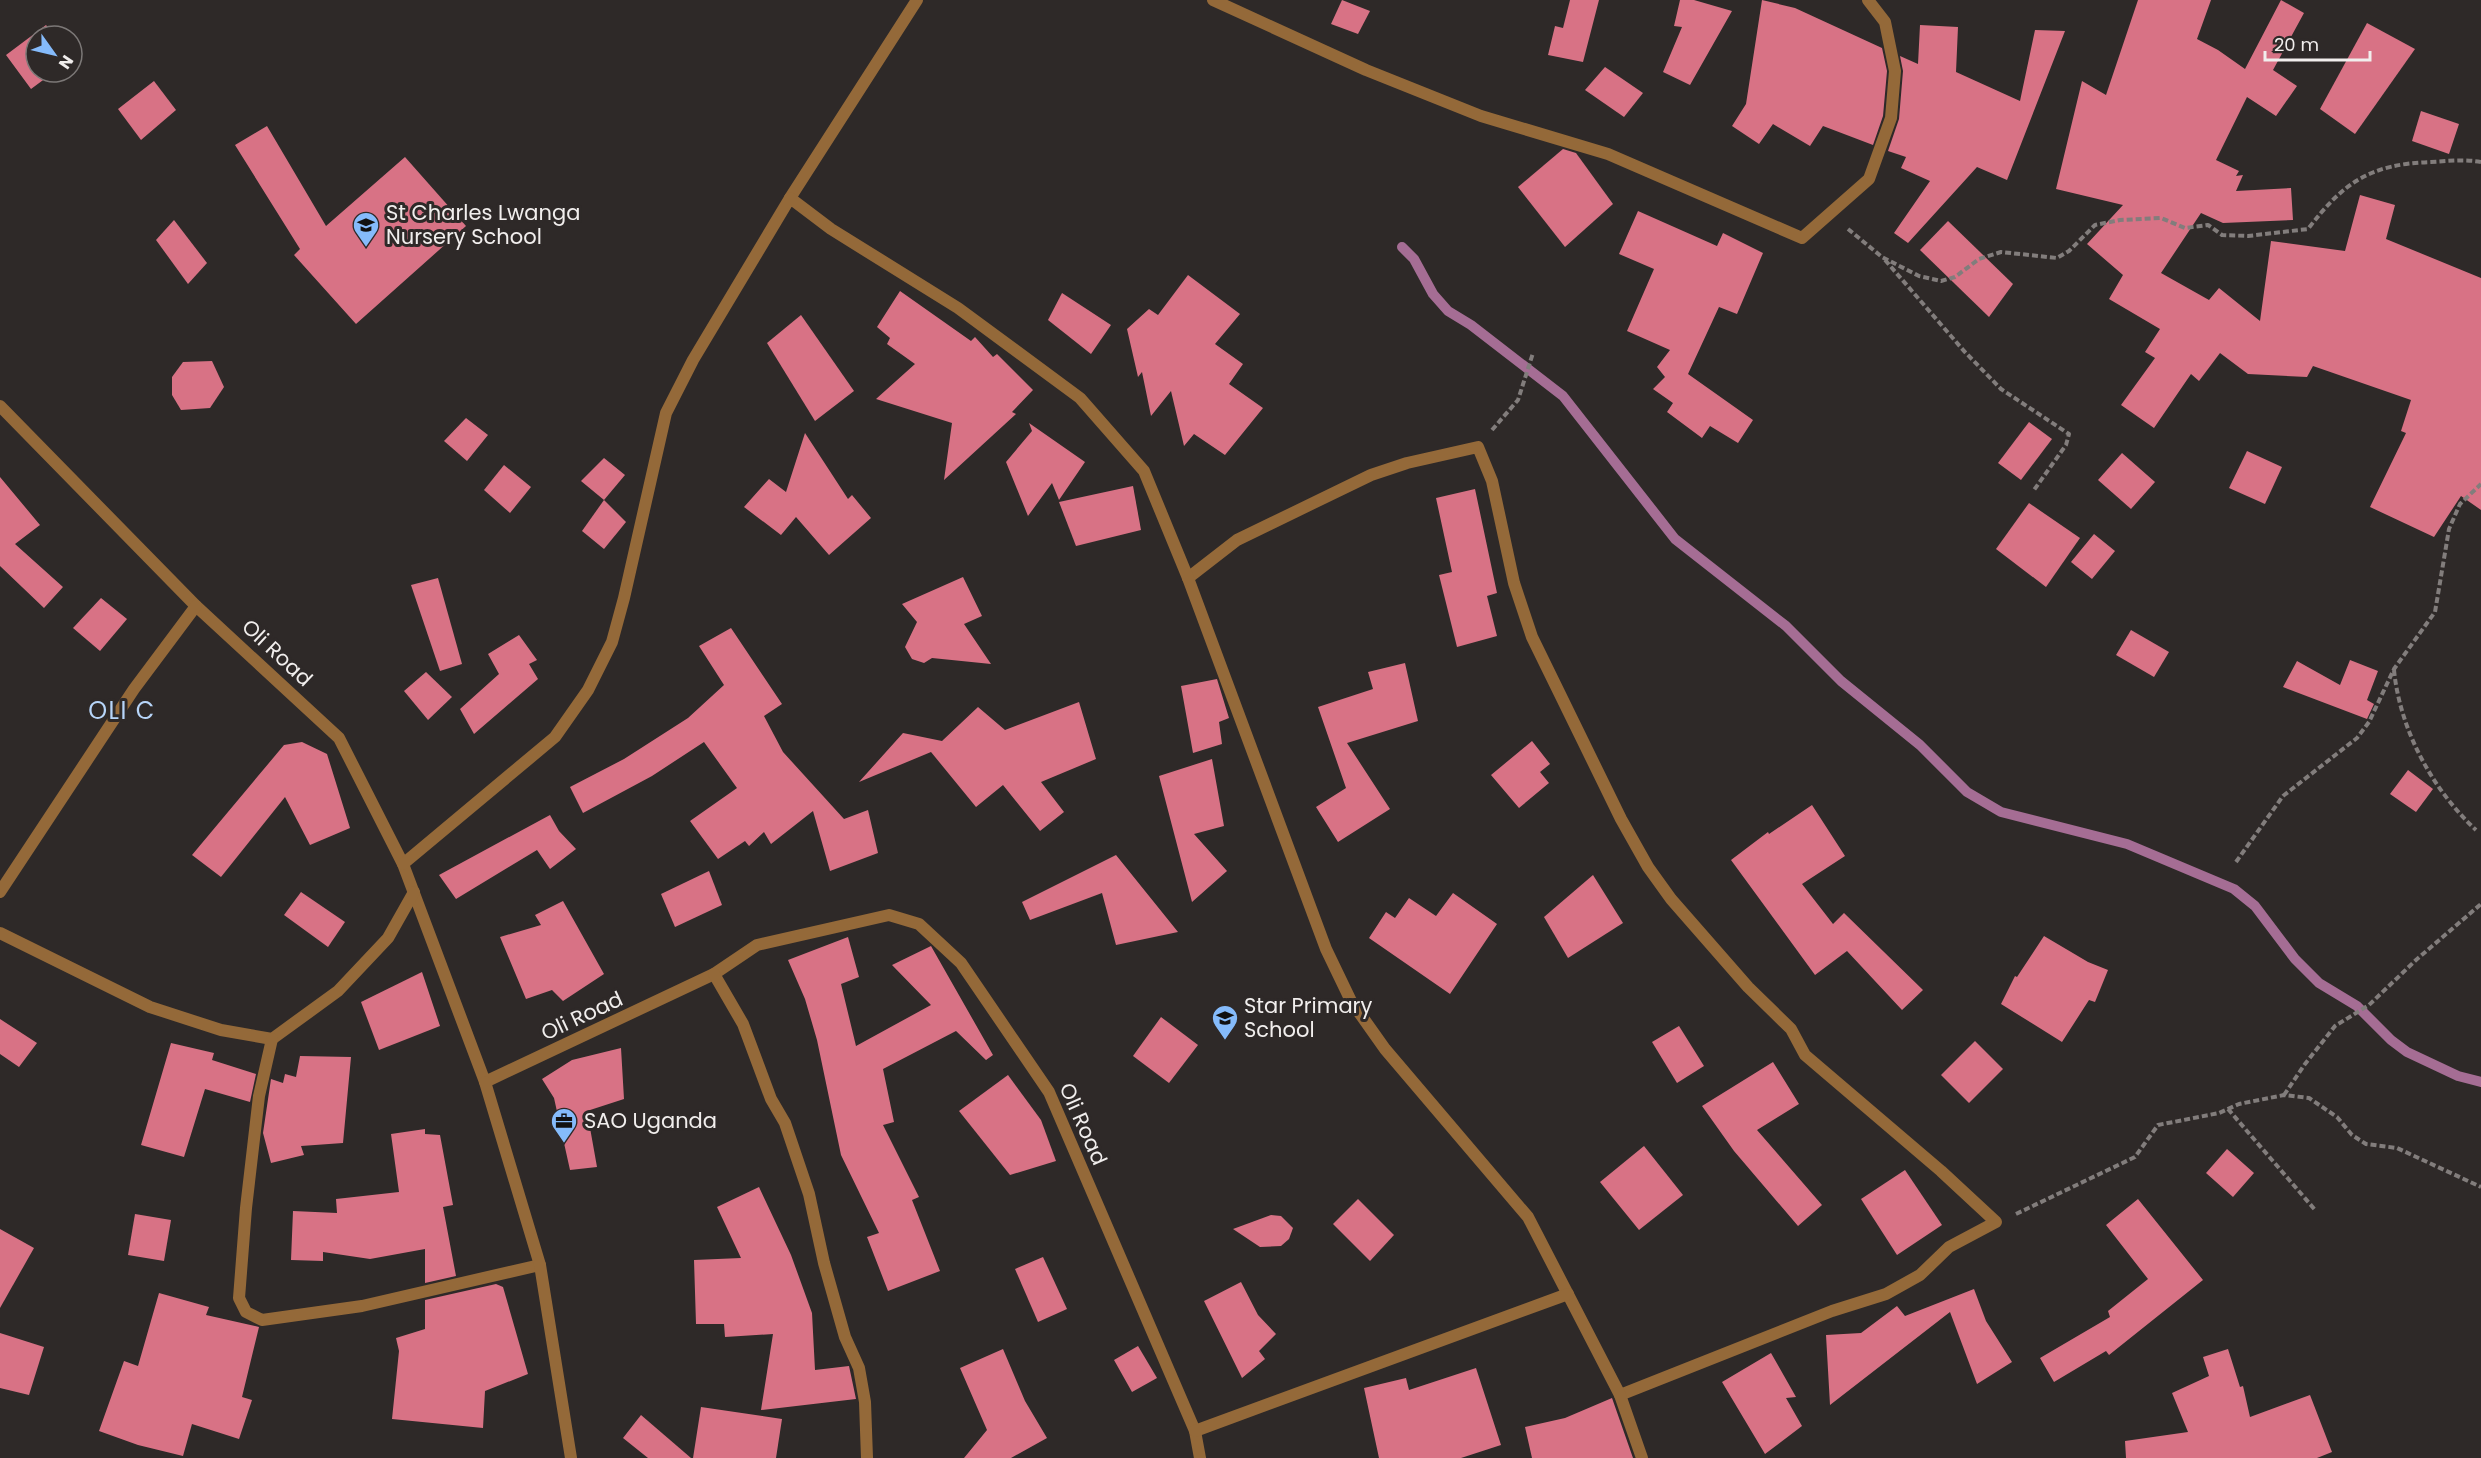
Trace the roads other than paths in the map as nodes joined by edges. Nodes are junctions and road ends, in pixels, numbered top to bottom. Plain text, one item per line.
1 (917, 0) edge
2 (1213, 0) edge
3 (1868, 0) edge
4 (790, 198) junction
5 (0, 406) edge
6 (1188, 578) junction
7 (196, 606) junction
8 (403, 864) junction
9 (414, 891) junction
10 (0, 892) edge
11 (0, 933) edge
12 (714, 974) junction
13 (272, 1040) junction
14 (485, 1082) junction
15 (540, 1265) junction
16 (1568, 1294) junction
17 (1620, 1395) junction
18 (1195, 1431) junction
19 (571, 1458) edge
20 (867, 1458) edge
21 (1200, 1458) edge
22 (1642, 1458) edge

1 - 4 street
2 - 3 street
4 - 6 street
4 - 8 street
5 - 7 street, Oli Road
6 - 16 street
6 - 17 street
7 - 8 street, Oli Road
7 - 10 street
8 - 9 street, Oli Road
9 - 13 street
9 - 14 street, Oli Road
11 - 13 street
12 - 14 street, Oli Road
12 - 18 street, Oli Road
12 - 20 street
13 - 15 street
14 - 15 street
15 - 19 street
16 - 17 street
16 - 18 street
17 - 22 street
18 - 21 street, Oli Road

